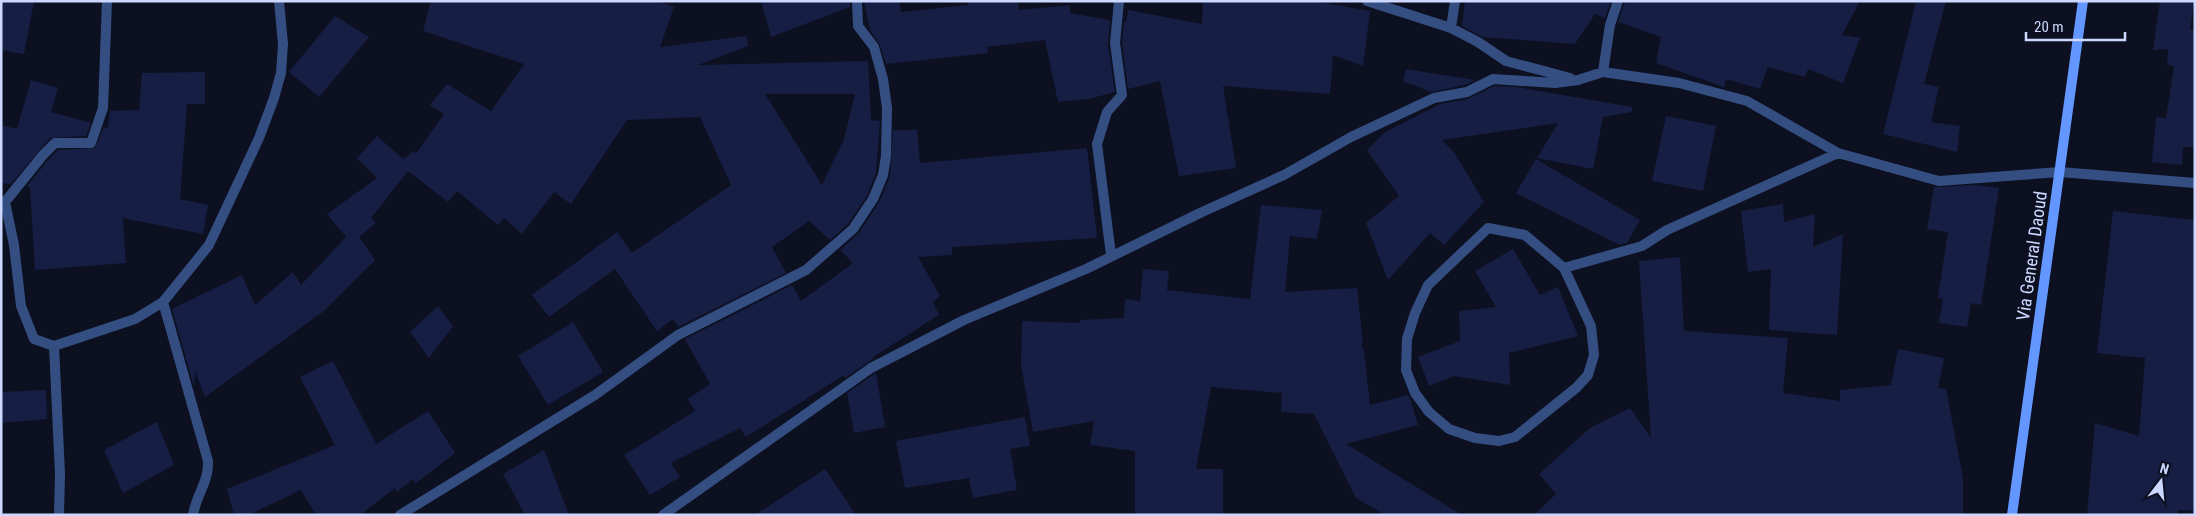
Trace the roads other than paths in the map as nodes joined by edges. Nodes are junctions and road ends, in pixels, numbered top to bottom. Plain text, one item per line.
1 (107, 1) edge
2 (279, 1) edge
3 (857, 1) edge
4 (1119, 1) edge
5 (1367, 1) edge
6 (1455, 1) edge
7 (1618, 1) edge
8 (2083, 1) edge
9 (1451, 28) junction
10 (1603, 72) junction
11 (1578, 80) junction
12 (1838, 153) junction
13 (2060, 172) junction
14 (2195, 183) edge
15 (1111, 255) junction
16 (1564, 268) junction
17 (163, 302) junction
18 (54, 346) junction
19 (59, 515) edge
20 (193, 515) edge
21 (400, 515) edge
22 (662, 515) edge
23 (2012, 515) edge

1 - 18 street
2 - 17 street
3 - 21 street
4 - 15 street
5 - 9 street
6 - 9 street
7 - 10 street
8 - 13 main road, Via General Daoud
9 - 11 street
10 - 11 street
10 - 12 street
11 - 15 street
12 - 13 street
12 - 16 street
13 - 14 street
13 - 23 main road, Via General Daoud
15 - 22 street
16 - 16 street
17 - 18 street
17 - 20 street
18 - 19 street

